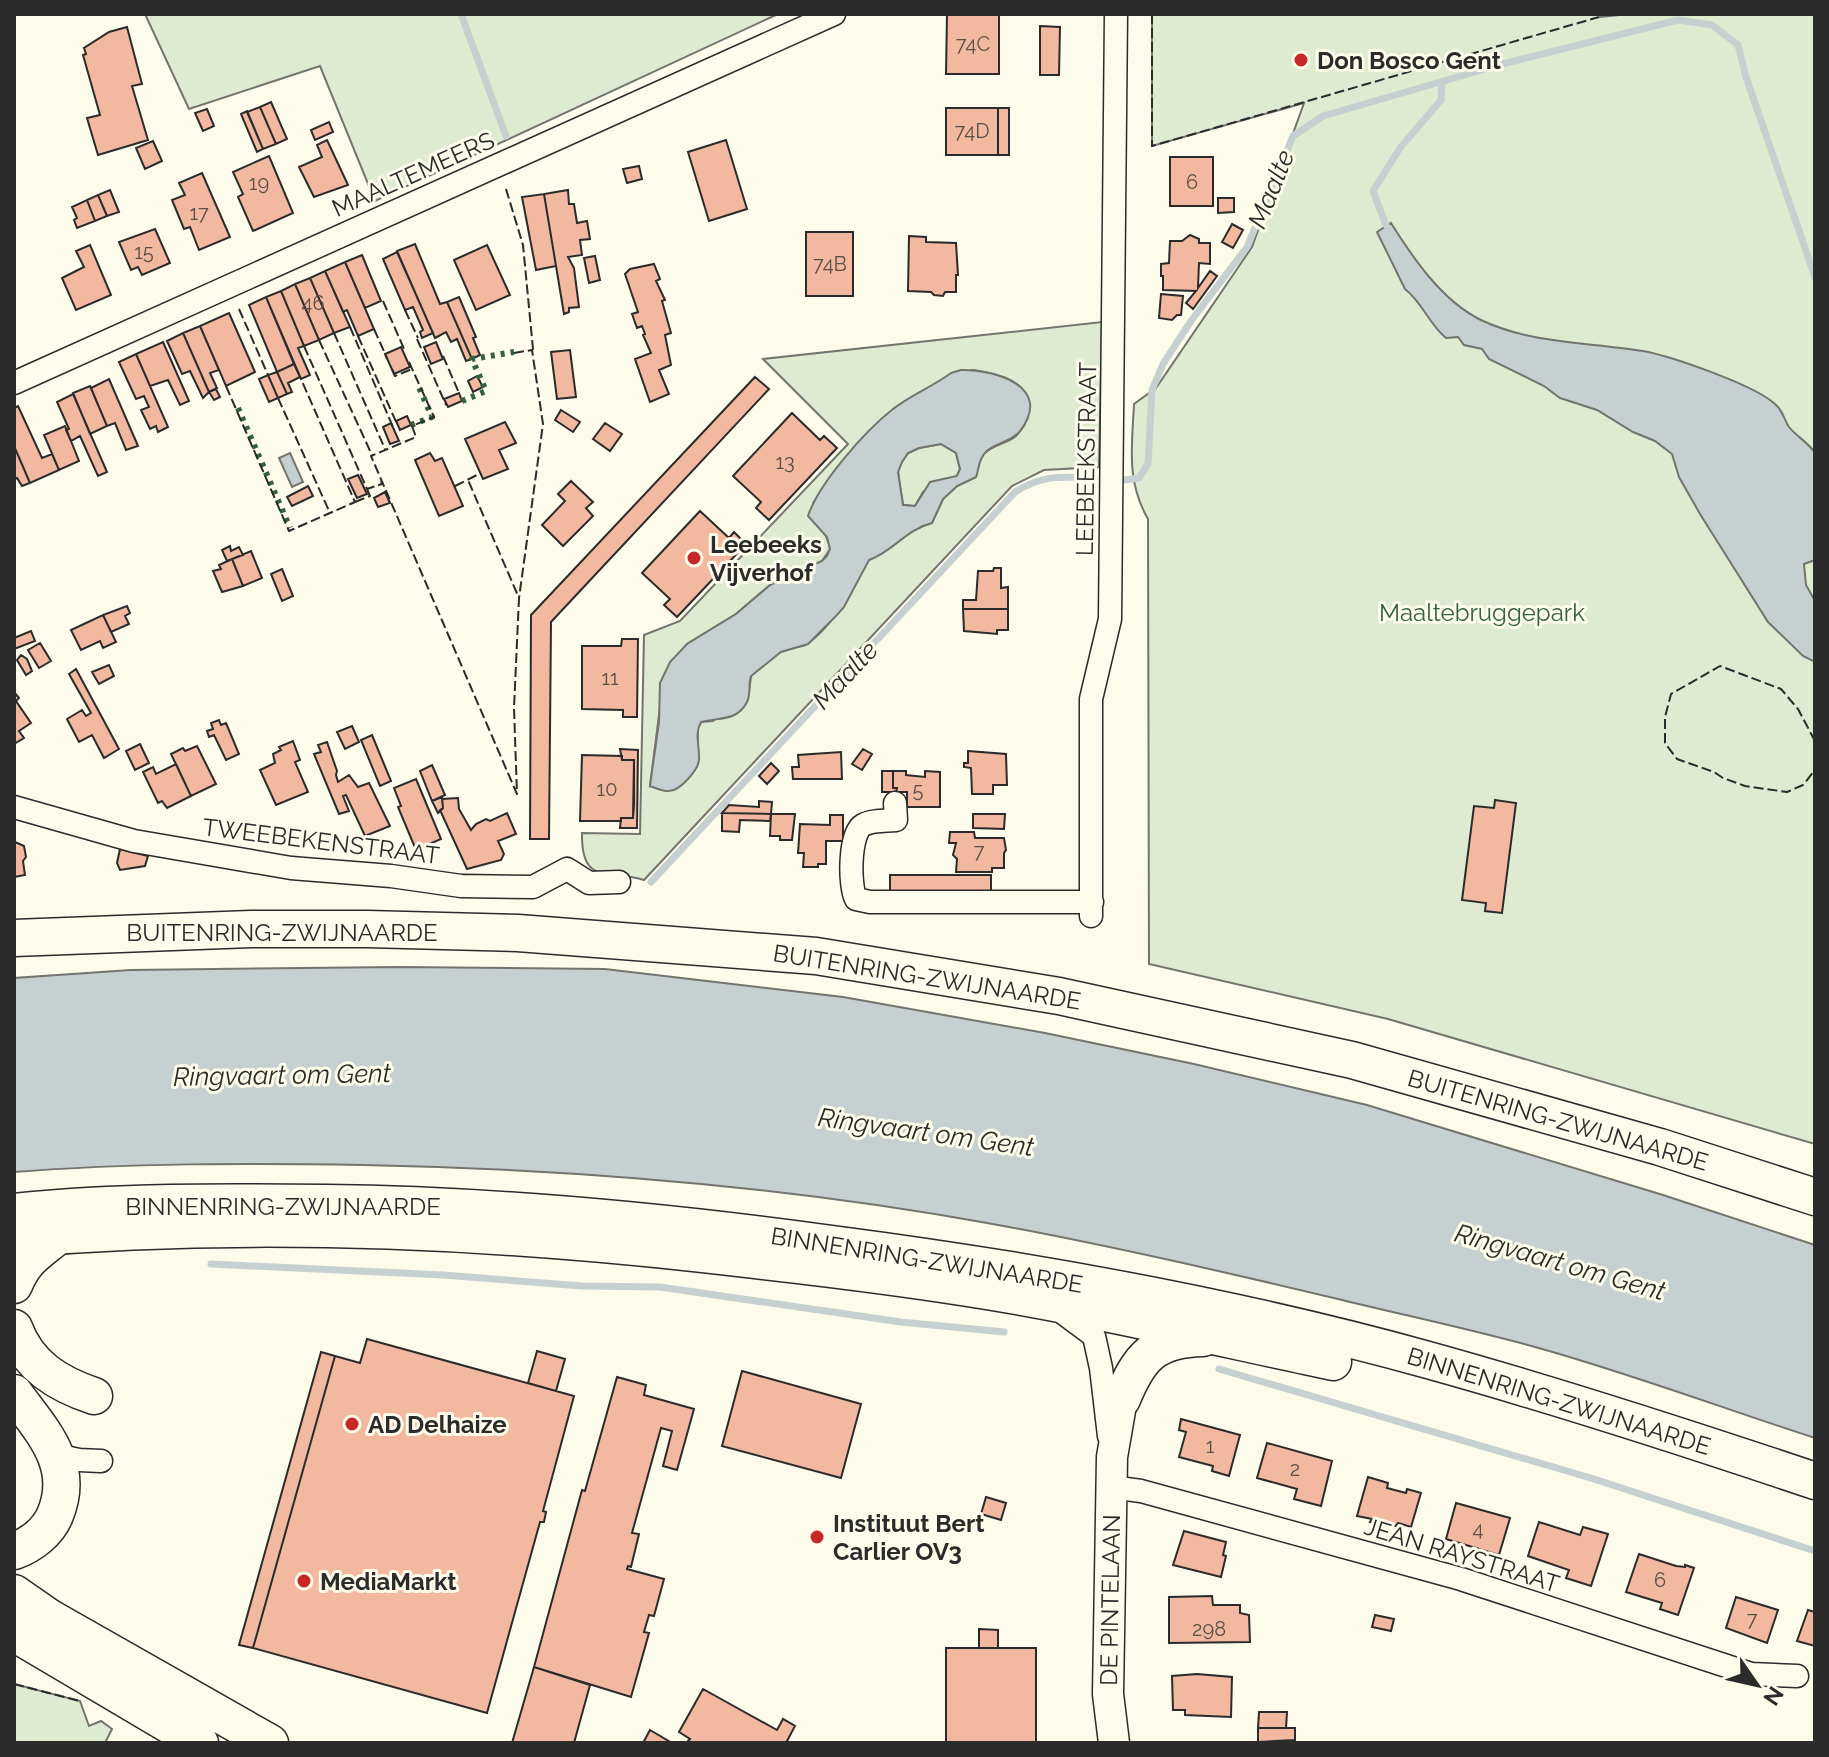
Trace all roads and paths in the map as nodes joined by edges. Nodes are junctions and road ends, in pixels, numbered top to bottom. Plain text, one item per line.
1 (834, 14) edge
2 (1116, 14) edge
3 (14, 383) edge
4 (895, 803) dead end
5 (14, 807) edge
6 (619, 882) dead end
7 (14, 938) edge
8 (1815, 1197) edge
9 (14, 1212) edge
10 (59, 1235) junction
11 (14, 1239) edge
12 (14, 1285) edge
13 (1048, 1303) junction
14 (14, 1328) edge
15 (1219, 1338) junction
16 (1427, 1360) junction
17 (14, 1393) edge
18 (94, 1396) dead end
19 (1113, 1400) junction
20 (56, 1455) junction
21 (101, 1461) dead end
22 (1815, 1481) edge
23 (1111, 1487) junction
24 (14, 1551) edge
25 (14, 1593) edge
26 (14, 1633) edge
27 (1797, 1676) dead end
28 (200, 1743) edge
29 (270, 1743) edge
30 (1114, 1743) edge

1 - 3 street, MAALTEMEERS
2 - 4 street, LEEBEEKSTRAAT
5 - 6 street, TWEEBEKENSTRAAT
7 - 8 highway, BUITENRING-ZWIJNAARDE
9 - 16 highway, BINNENRING-ZWIJNAARDE
10 - 11 highway
10 - 12 highway
10 - 13 highway
13 - 15 highway
13 - 19 street
14 - 18 highway
15 - 16 highway
15 - 19 highway
16 - 22 highway, BINNENRING-ZWIJNAARDE
17 - 20 highway
19 - 23 main road, DE PINTELAAN
20 - 21 street
20 - 24 highway
23 - 27 street, JEAN RAYSTRAAT
23 - 30 main road, DE PINTELAAN
25 - 29 highway
26 - 28 highway

